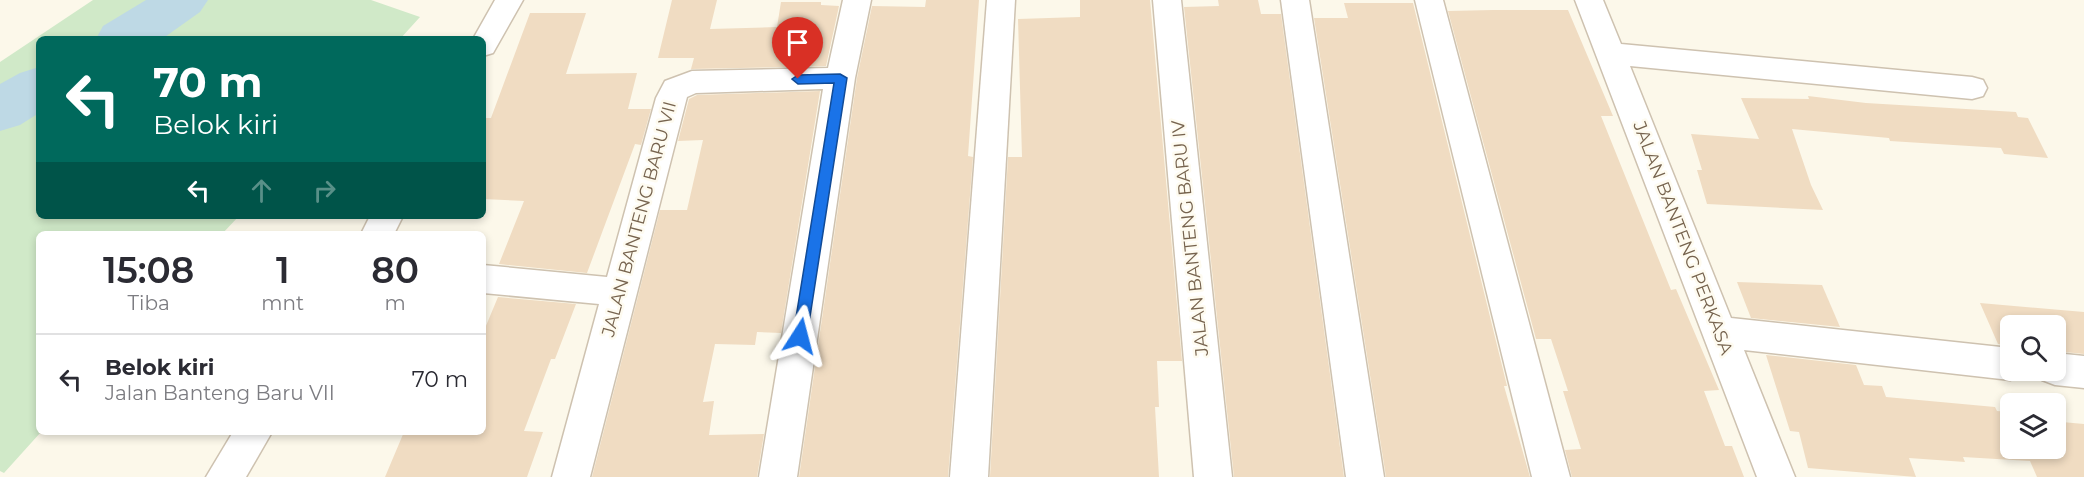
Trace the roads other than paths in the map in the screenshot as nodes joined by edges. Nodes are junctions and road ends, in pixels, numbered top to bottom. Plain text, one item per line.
1 (509, 0) edge
2 (857, 0) edge
3 (1002, 0) edge
4 (1167, 0) edge
5 (1295, 0) edge
6 (1429, 0) edge
7 (1589, 0) edge
8 (486, 41) edge
9 (1612, 54) junction
10 (840, 78) junction
11 (1972, 88) dead end
12 (486, 279) edge
13 (618, 292) junction
14 (1719, 332) junction
15 (2000, 363) edge
16 (2066, 370) edge
17 (2084, 372) edge
18 (252, 435) edge
19 (225, 477) edge
20 (571, 477) edge
21 (778, 477) edge
22 (969, 477) edge
23 (1213, 477) edge
24 (1365, 477) edge
25 (1551, 477) edge
26 (1776, 477) edge

1 - 8 street
2 - 10 street
3 - 22 street
4 - 23 street, JALAN BANTENG BARU IV
5 - 24 street
6 - 25 street
7 - 9 street, JALAN BANTENG PERKASA
9 - 11 street
9 - 14 street, JALAN BANTENG PERKASA
10 - 13 street, JALAN BANTENG BARU VII
10 - 21 street
12 - 13 street
13 - 20 street, JALAN BANTENG BARU VII
14 - 15 street
14 - 26 street, JALAN BANTENG PERKASA
16 - 17 street
18 - 19 street

